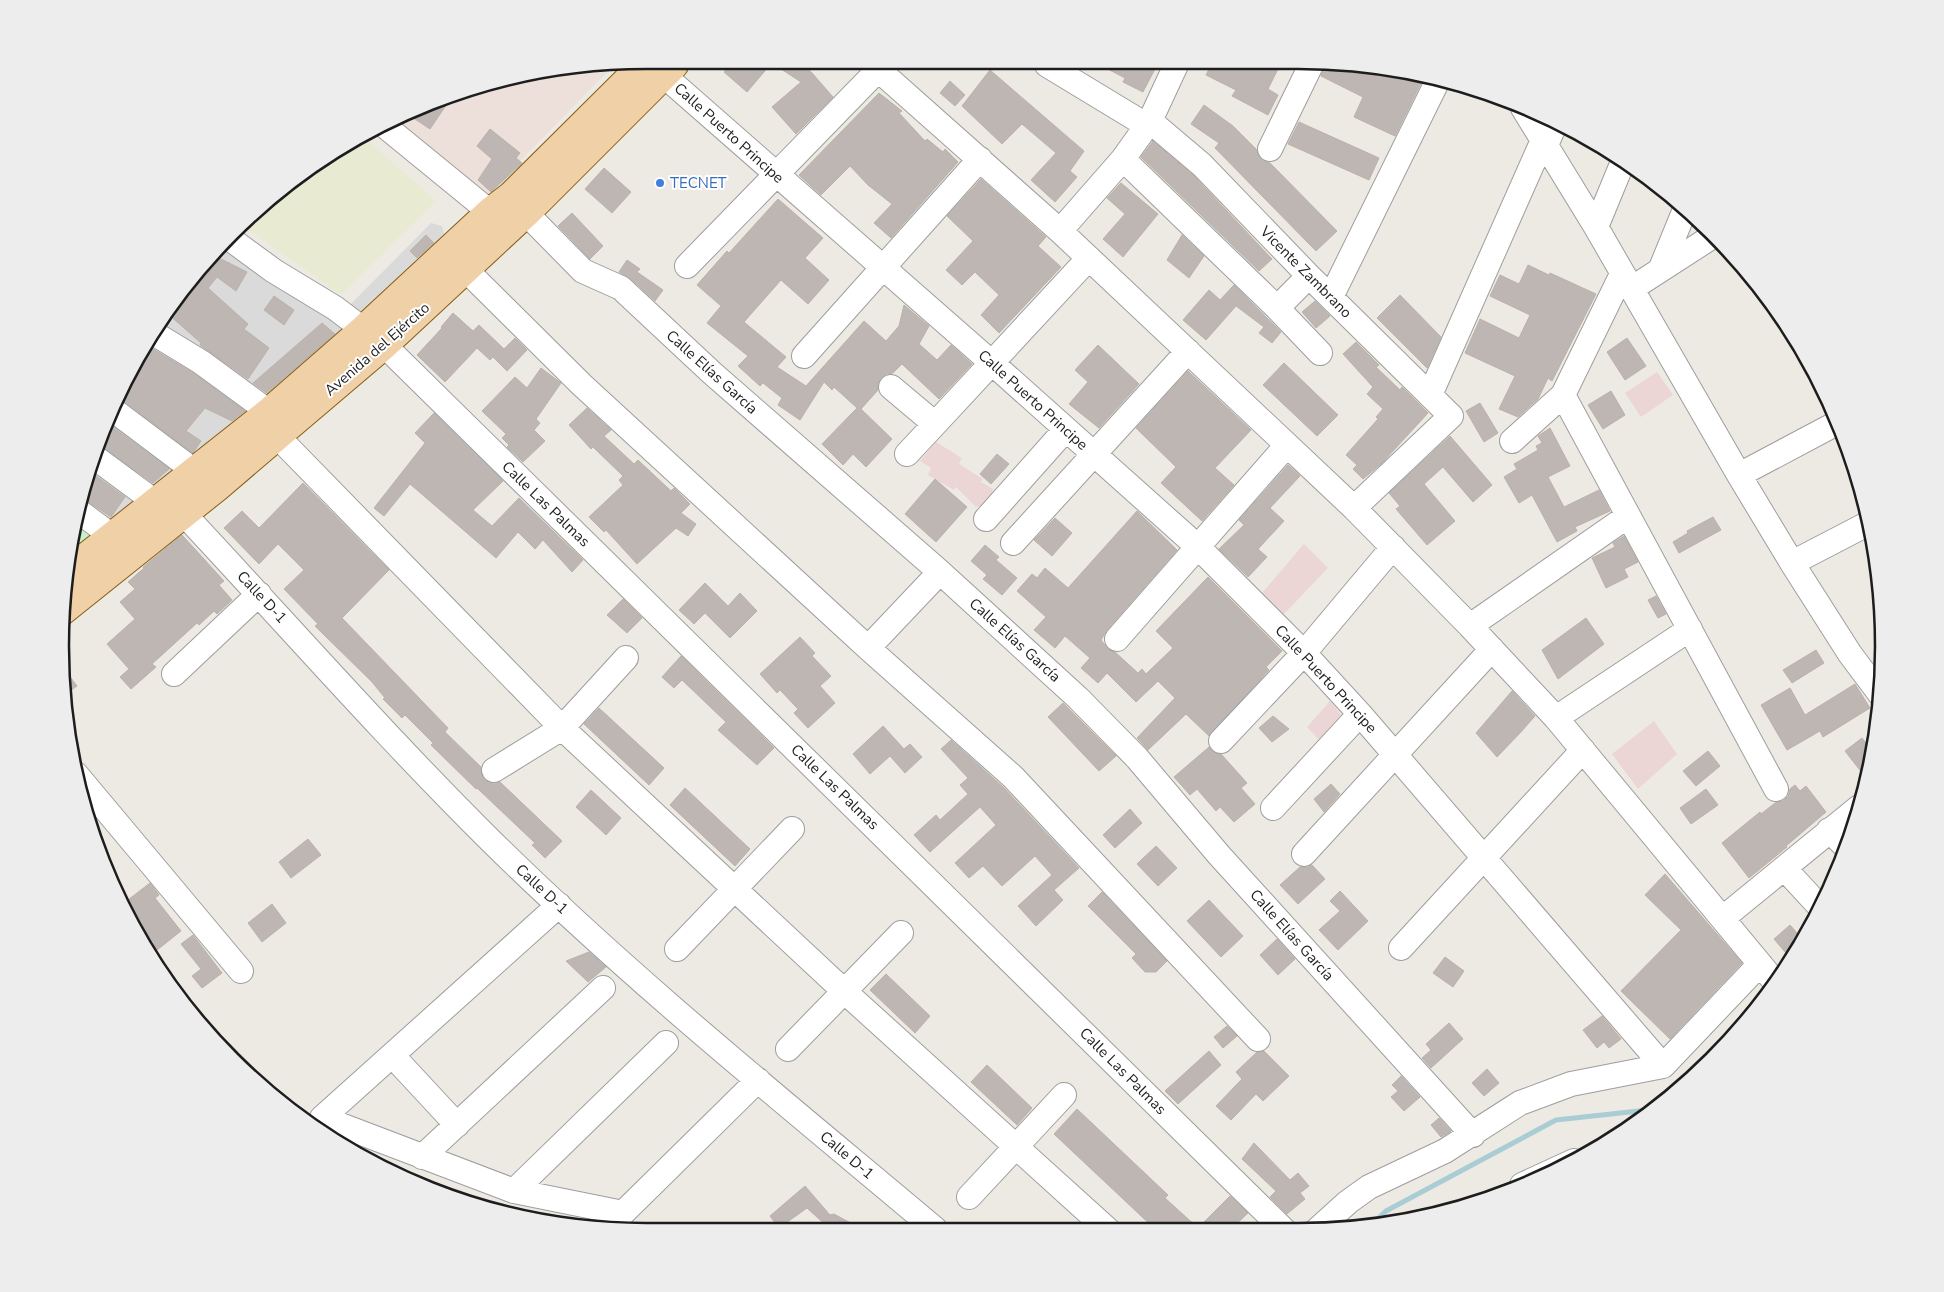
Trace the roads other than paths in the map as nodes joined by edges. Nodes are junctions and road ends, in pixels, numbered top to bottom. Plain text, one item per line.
1 (657, 69) edge
2 (659, 69) edge
3 (875, 69) edge
4 (877, 69) edge
5 (1054, 69) edge
6 (1174, 69) edge
7 (1309, 69) edge
8 (1435, 85) edge
9 (1529, 117) edge
10 (1148, 123) junction
11 (1553, 128) edge
12 (389, 129) edge
13 (1545, 143) junction
14 (1270, 149) dead end
15 (980, 159) junction
16 (1123, 159) junction
17 (1621, 167) edge
18 (776, 175) junction
19 (509, 207) junction
20 (1683, 215) edge
21 (1596, 226) junction
22 (1060, 231) junction
23 (1707, 239) edge
24 (234, 242) edge
25 (1089, 258) junction
26 (688, 266) dead end
27 (882, 268) junction
28 (1661, 268) junction
29 (466, 270) junction
30 (1309, 276) junction
31 (1626, 281) junction
32 (1331, 297) junction
33 (1277, 308) junction
34 (159, 336) edge
35 (374, 337) junction
36 (1188, 351) junction
37 (1320, 353) dead end
38 (804, 356) dead end
39 (992, 363) junction
40 (891, 387) dead end
41 (1563, 395) junction
42 (1430, 396) junction
43 (118, 413) edge
44 (273, 424) junction
45 (935, 424) junction
46 (1831, 426) edge
47 (1066, 430) junction
48 (1512, 441) dead end
49 (1287, 445) junction
50 (907, 454) dead end
51 (1094, 454) junction
52 (99, 460) edge
53 (195, 470) junction
54 (1739, 475) junction
55 (216, 488) junction
56 (155, 502) junction
57 (1354, 508) junction
58 (84, 515) edge
59 (181, 516) junction
60 (1628, 516) junction
61 (986, 519) dead end
62 (1863, 526) edge
63 (112, 536) junction
64 (1013, 543) dead end
65 (1198, 547) junction
66 (1393, 547) junction
67 (75, 562) edge
68 (1792, 563) junction
69 (940, 572) junction
70 (259, 594) junction
71 (70, 604) edge
72 (1470, 626) junction
73 (1690, 629) junction
74 (1117, 639) dead end
75 (868, 648) junction
76 (1492, 649) junction
77 (1304, 653) junction
78 (626, 658) dead end
79 (174, 674) dead end
80 (1874, 686) edge
81 (1360, 714) junction
82 (1556, 718) junction
83 (562, 728) junction
84 (1221, 741) dead end
85 (1583, 750) junction
86 (1396, 754) junction
87 (494, 770) dead end
88 (86, 786) edge
89 (1776, 789) dead end
90 (1273, 808) dead end
91 (1850, 814) edge
92 (792, 829) dead end
93 (1830, 830) junction
94 (1841, 842) edge
95 (1304, 854) dead end
96 (1484, 857) junction
97 (1784, 868) junction
98 (734, 889) junction
99 (1815, 902) edge
100 (559, 905) junction
101 (1723, 918) junction
102 (901, 933) dead end
103 (1401, 948) dead end
104 (677, 949) dead end
105 (241, 971) dead end
106 (1767, 973) edge
107 (603, 988) dead end
108 (844, 991) junction
109 (1258, 1039) dead end
110 (666, 1043) dead end
111 (788, 1049) dead end
112 (392, 1055) junction
113 (1663, 1066) junction
114 (758, 1080) junction
115 (1064, 1095) dead end
116 (456, 1125) junction
117 (1473, 1134) junction
118 (1015, 1145) junction
119 (422, 1157) junction
120 (514, 1191) junction
121 (969, 1197) dead end
122 (1326, 1222) edge
123 (927, 1223) edge
124 (1100, 1223) edge
125 (1278, 1223) edge

1 - 19 main road, Avenida del Ejército
2 - 18 street, Calle Puerto Principe
3 - 18 street
4 - 15 street
5 - 10 street, Vicente Zambrano
6 - 10 street
7 - 14 street
8 - 32 street
9 - 13 street
10 - 16 street
10 - 30 street, Vicente Zambrano
11 - 13 street
12 - 19 street, Calle Elías García
13 - 21 street
13 - 42 street
15 - 22 street
15 - 27 street
16 - 22 street
16 - 33 street
17 - 21 street
18 - 26 street
18 - 27 street, Calle Puerto Principe
19 - 29 main road, Avenida del Ejército
19 - 35 main road, Avenida del Ejército
19 - 69 street, Calle Elías García
20 - 28 street
21 - 31 street
22 - 25 street
23 - 28 street
24 - 35 street, Calle Las Palmas
25 - 36 street
25 - 39 street
27 - 38 street
27 - 39 street, Calle Puerto Principe
28 - 31 street
29 - 35 main road, Avenida del Ejército
29 - 75 street
30 - 32 street, Vicente Zambrano
30 - 33 street
31 - 41 street
31 - 54 street
32 - 42 street, Vicente Zambrano
33 - 37 street
34 - 44 street
35 - 44 main road, Avenida del Ejército
35 - 125 street, Calle Las Palmas
36 - 49 street
36 - 51 street
39 - 45 street
39 - 47 street, Calle Puerto Principe
40 - 45 street
41 - 48 street
41 - 60 street
42 - 57 street, Vicente Zambrano
43 - 53 street
44 - 53 main road, Avenida del Ejército
44 - 55 main road, Avenida del Ejército
44 - 83 street
45 - 50 street
46 - 54 street
47 - 51 street, Calle Puerto Principe
47 - 61 street
49 - 57 street
49 - 65 street
51 - 64 street
51 - 65 street, Calle Puerto Principe
52 - 56 street, Calle D-1
53 - 55 street
53 - 56 main road, Avenida del Ejército
54 - 68 street
55 - 59 main road, Avenida del Ejército
56 - 59 street, Calle D-1
56 - 63 main road, Avenida del Ejército
57 - 66 street
58 - 63 street
59 - 70 street, Calle D-1
59 - 71 main road, Avenida del Ejército
60 - 72 street
60 - 73 street
62 - 68 street
63 - 67 main road, Avenida del Ejército
65 - 74 street
65 - 77 street, Calle Puerto Principe
66 - 72 street
66 - 77 street
68 - 80 street
69 - 75 street
69 - 117 street, Calle Elías García
70 - 79 street
70 - 100 street, Calle D-1
72 - 76 street
73 - 82 street
73 - 89 street
75 - 109 street
76 - 82 street
76 - 86 street
77 - 81 street, Calle Puerto Principe
77 - 84 street
78 - 83 street
81 - 86 street, Calle Puerto Principe
81 - 90 street
82 - 85 street
83 - 87 street
83 - 98 street
85 - 96 street
85 - 101 street
86 - 95 street
86 - 96 street, Calle Puerto Principe
88 - 105 street
91 - 93 street
92 - 98 street
93 - 94 street
93 - 97 street
96 - 103 street
96 - 113 street, Calle Puerto Principe
97 - 99 street
97 - 101 street
98 - 104 street
98 - 108 street
100 - 112 street
100 - 114 street, Calle D-1
101 - 106 street
102 - 108 street
106 - 113 street
107 - 116 street
108 - 111 street
108 - 118 street
110 - 120 street
112 - 116 street
112 - 119 street
113 - 117 street
114 - 120 street
114 - 123 street, Calle D-1
115 - 118 street
116 - 119 street
117 - 122 street
118 - 121 street
118 - 124 street
119 - 120 street

